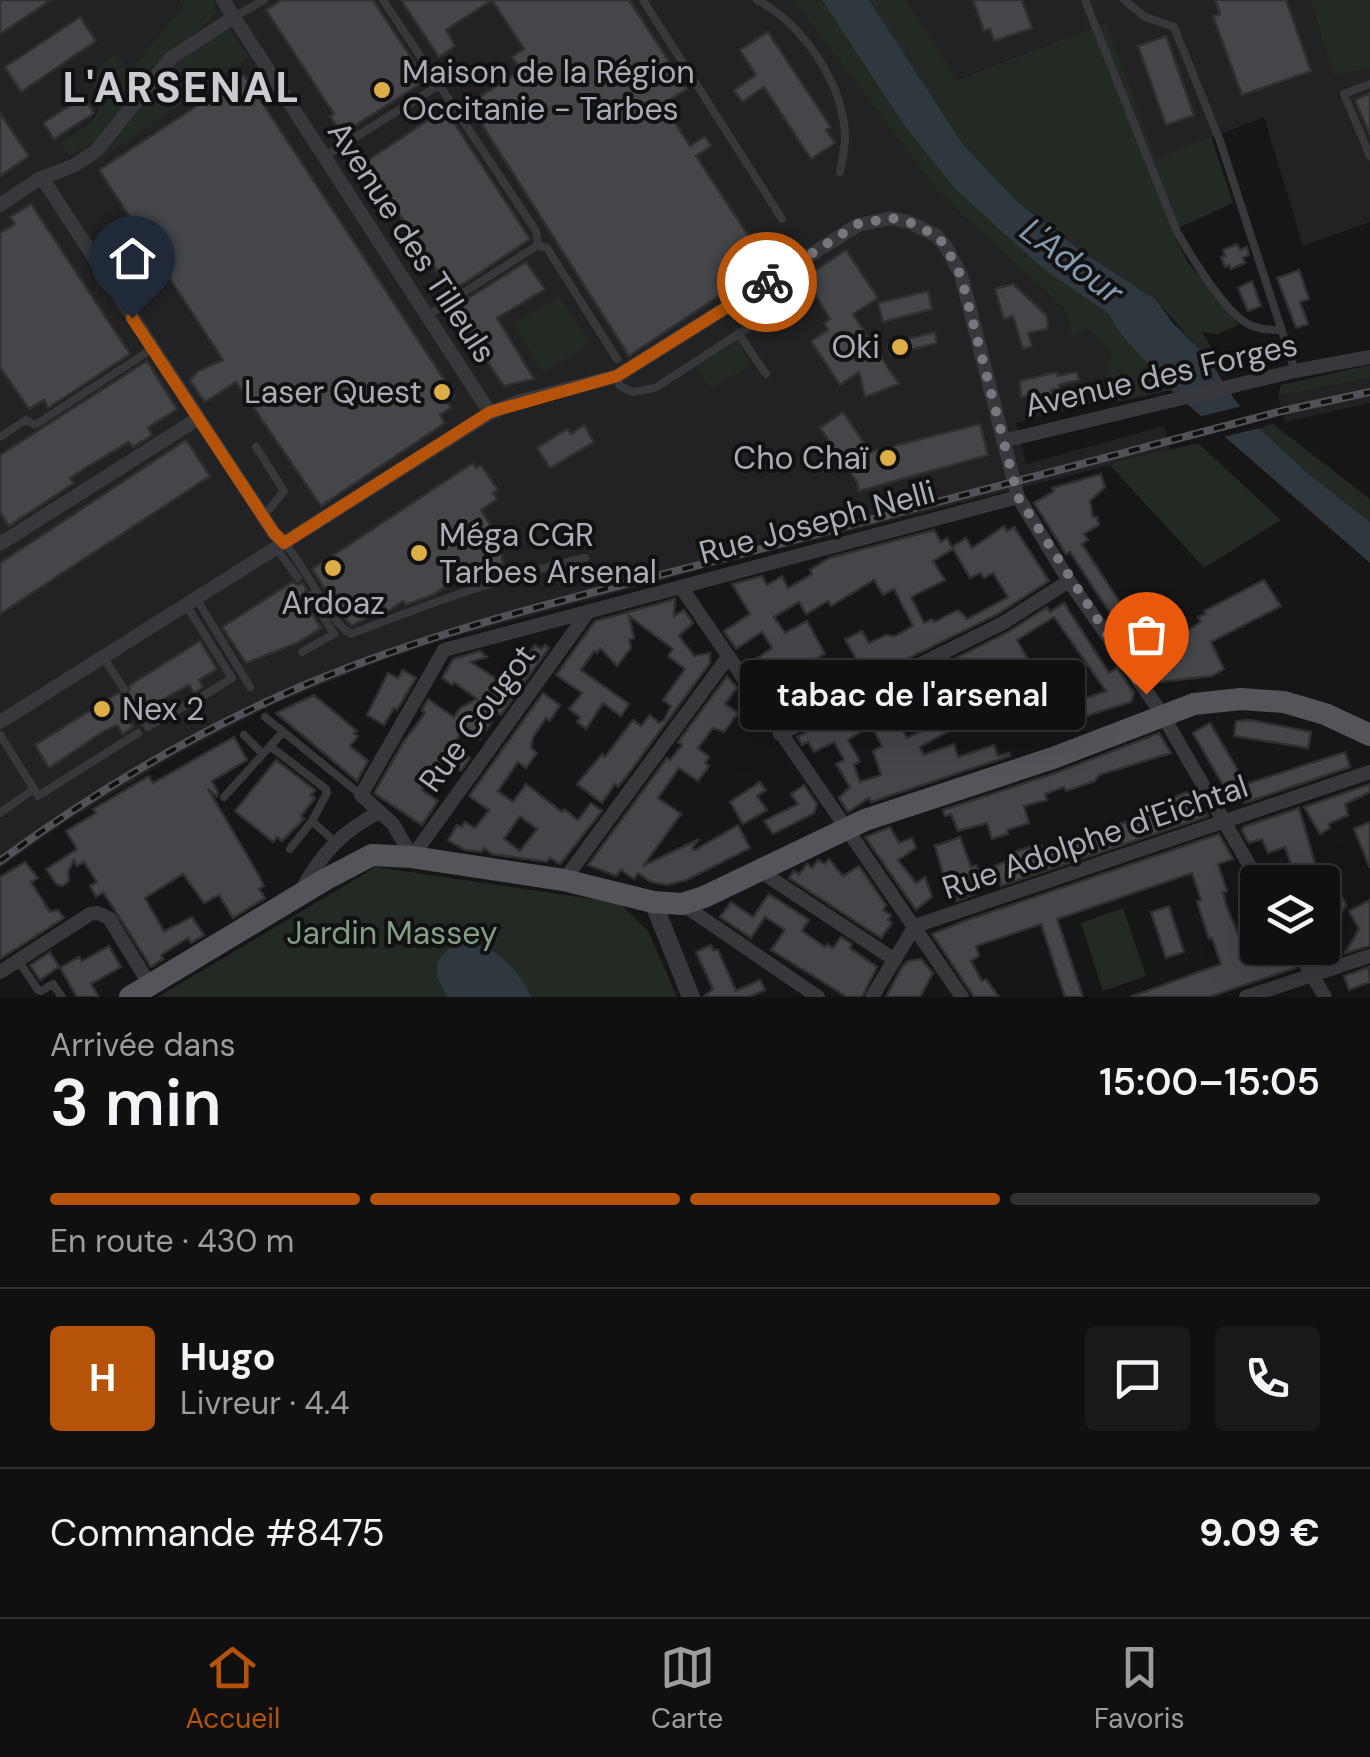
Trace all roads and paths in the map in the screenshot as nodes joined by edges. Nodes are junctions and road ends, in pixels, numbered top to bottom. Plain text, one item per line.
1 (222, 0) edge
2 (264, 0) edge
3 (382, 0) edge
4 (643, 0) edge
5 (756, 0) edge
6 (1085, 0) edge
7 (1124, 0) edge
8 (234, 17) junction
9 (1370, 84) edge
10 (438, 86) junction
11 (1370, 156) edge
12 (324, 157) junction
13 (840, 172) dead end
14 (40, 179) junction
15 (0, 205) edge
16 (782, 218) dead end
17 (538, 245) junction
18 (765, 284) junction
19 (427, 316) junction
20 (1280, 330) junction
21 (738, 333) junction
22 (152, 349) junction
23 (1370, 357) edge
24 (617, 359) dead end
25 (1295, 371) junction
26 (766, 374) dead end
27 (617, 376) junction
28 (490, 412) junction
29 (199, 418) junction
30 (0, 436) edge
31 (1003, 441) junction
32 (256, 447) dead end
33 (1018, 497) junction
34 (263, 517) junction
35 (1, 541) edge
36 (280, 545) junction
37 (585, 558) dead end
38 (298, 578) dead end
39 (1070, 581) junction
40 (681, 587) junction
41 (310, 595) dead end
42 (191, 601) junction
43 (588, 612) junction
44 (302, 652) dead end
45 (728, 656) junction
46 (103, 657) junction
47 (250, 687) dead end
48 (124, 690) dead end
49 (203, 696) dead end
50 (192, 702) dead end
51 (139, 713) dead end
52 (1162, 714) junction
53 (264, 717) dead end
54 (0, 722) edge
55 (1368, 732) edge
56 (138, 733) dead end
57 (282, 733) junction
58 (780, 734) junction
59 (0, 735) edge
60 (244, 735) dead end
61 (270, 746) junction
62 (263, 754) junction
63 (331, 771) junction
64 (1370, 772) edge
65 (320, 784) junction
66 (34, 789) junction
67 (361, 795) junction
68 (224, 797) dead end
69 (0, 812) edge
70 (380, 812) junction
71 (312, 821) junction
72 (1225, 822) junction
73 (848, 828) junction
74 (334, 841) junction
75 (290, 850) dead end
76 (412, 857) junction
77 (1249, 865) edge
78 (760, 871) junction
79 (564, 880) junction
80 (296, 898) junction
81 (653, 902) junction
82 (682, 904) junction
83 (915, 926) junction
84 (1370, 956) edge
85 (18, 960) junction
86 (895, 960) junction
87 (1306, 965) edge
88 (0, 972) edge
89 (1312, 975) junction
90 (140, 991) edge
91 (62, 997) edge
92 (692, 997) edge
93 (818, 997) edge
94 (872, 997) edge
95 (962, 997) edge
96 (1246, 997) edge
97 (1325, 997) edge

1 - 8 street, Avenue des Tilleuls
2 - 8 lane
3 - 10 lane
4 - 16 lane
5 - 13 lane
6 - 20 lane
7 - 20 lane
8 - 12 street, Avenue des Tilleuls
8 - 14 street
9 - 11 lane
10 - 12 lane
10 - 17 lane
12 - 19 street, Avenue des Tilleuls
14 - 15 street
14 - 22 street
17 - 19 lane
17 - 24 lane
18 - 21 lane
18 - 27 street, Avenue des Forges
18 - 31 street, Avenue des Forges
19 - 28 street, Avenue des Tilleuls
20 - 25 lane
21 - 26 lane
21 - 27 lane
22 - 29 street
22 - 30 lane
23 - 25 street, Avenue des Forges
25 - 31 street, Avenue des Forges
27 - 28 street, Avenue des Forges
28 - 36 street, Avenue des Forges
29 - 34 street
29 - 35 street
31 - 33 street
32 - 34 lane
33 - 39 street
33 - 40 street, Rue Joseph Nelli
34 - 36 street
36 - 37 lane
36 - 38 lane
36 - 42 street, Avenue des Forges
39 - 52 street
39 - 58 street
40 - 43 street, Rue Joseph Nelli
40 - 45 street
41 - 44 lane
42 - 46 street, Avenue des Forges
42 - 47 lane
42 - 49 lane
43 - 67 street, Rue Joseph Nelli
43 - 76 street, Rue Cougot
45 - 58 street
45 - 79 street
46 - 48 lane
46 - 54 street, Avenue des Forges
50 - 51 lane
52 - 55 main road
52 - 72 street
52 - 73 main road
53 - 57 lane
56 - 66 lane
57 - 61 lane
57 - 63 lane
58 - 73 street
59 - 66 lane
60 - 62 lane
61 - 62 lane
61 - 65 lane
62 - 68 lane
63 - 65 lane
63 - 67 lane
64 - 72 street, Rue Adolphe d'Eichtal
65 - 71 lane
66 - 69 lane
67 - 70 street
70 - 74 street
70 - 76 street
71 - 74 lane
71 - 75 lane
72 - 77 street
72 - 83 street, Rue Adolphe d'Eichtal
73 - 78 main road
73 - 83 street
74 - 80 street
76 - 79 main road
76 - 80 main road
78 - 82 main road
78 - 86 street
79 - 81 main road
80 - 90 main road
81 - 82 main road
81 - 92 street
82 - 93 street
83 - 86 street, Rue Adolphe d'Eichtal
83 - 95 street
84 - 89 street
85 - 88 street
85 - 90 street
85 - 91 lane
86 - 94 street, Rue Adolphe d'Eichtal
87 - 89 street
89 - 96 street
89 - 97 street

